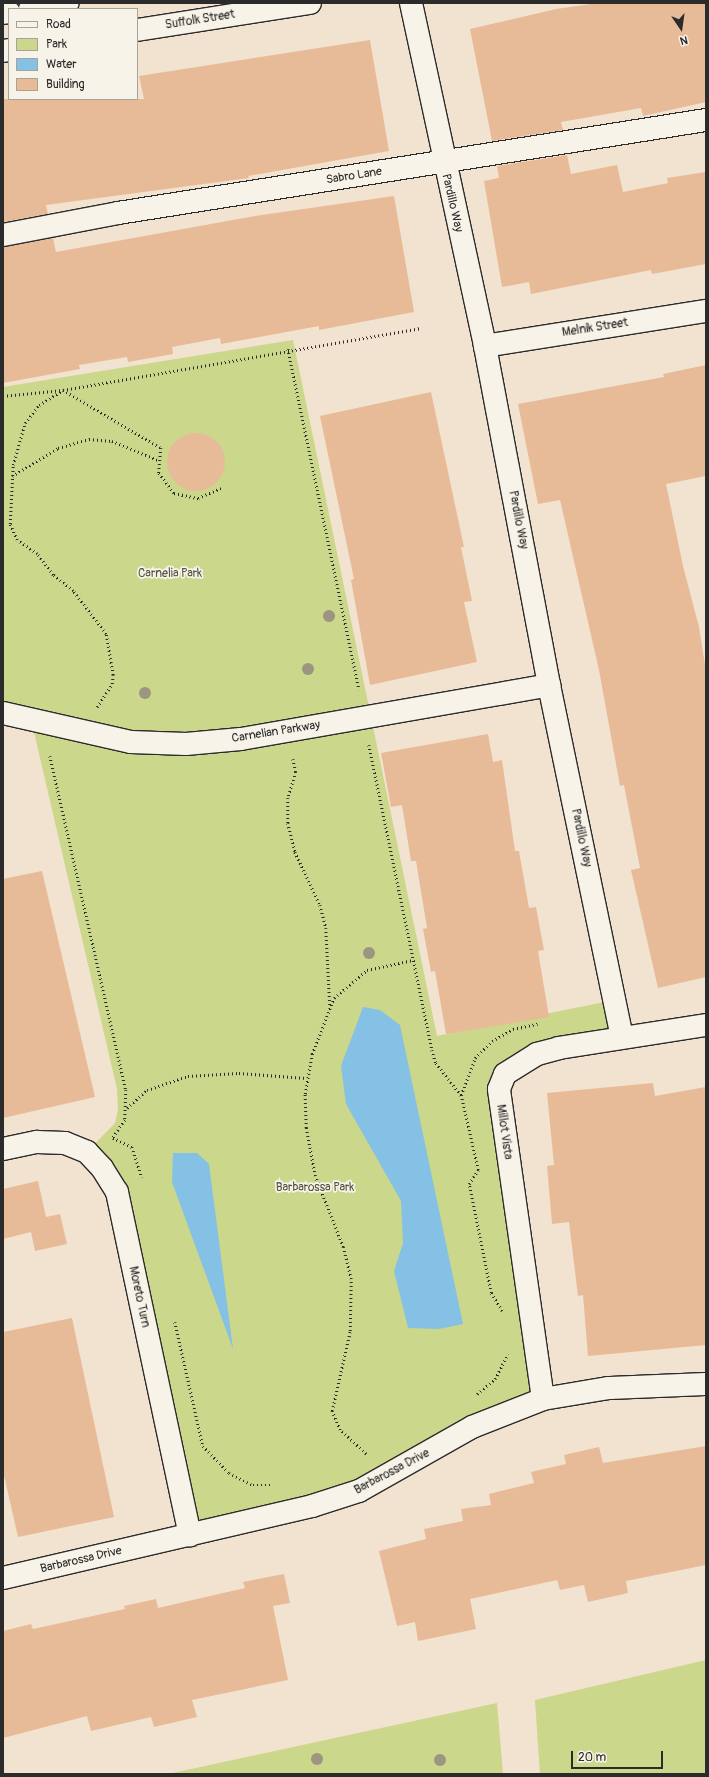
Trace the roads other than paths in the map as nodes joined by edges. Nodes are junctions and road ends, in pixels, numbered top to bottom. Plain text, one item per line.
1 (68, 3) edge
2 (310, 3) edge
3 (411, 3) edge
4 (36, 8) edge
5 (138, 30) edge
6 (706, 120) edge
7 (443, 161) junction
8 (3, 235) edge
9 (706, 311) edge
10 (485, 346) junction
11 (549, 686) junction
12 (3, 713) edge
13 (706, 1025) edge
14 (622, 1037) junction
15 (3, 1149) edge
16 (706, 1384) edge
17 (543, 1399) junction
18 (190, 1535) junction
19 (3, 1578) edge

1 - 4 street
2 - 5 street, Suffolk Street
3 - 7 street, Pardillo Way
6 - 7 street, Sabro Lane
7 - 8 street, Sabro Lane
7 - 10 street, Pardillo Way
9 - 10 street, Melnik Street
10 - 11 street, Pardillo Way
11 - 12 street, Carnelian Parkway
11 - 14 street, Pardillo Way
13 - 14 street, Millot Vista
14 - 17 street, Millot Vista
15 - 18 street, Moreto Turn
16 - 17 street, Barbarossa Drive
17 - 18 street, Barbarossa Drive
18 - 19 street, Barbarossa Drive

